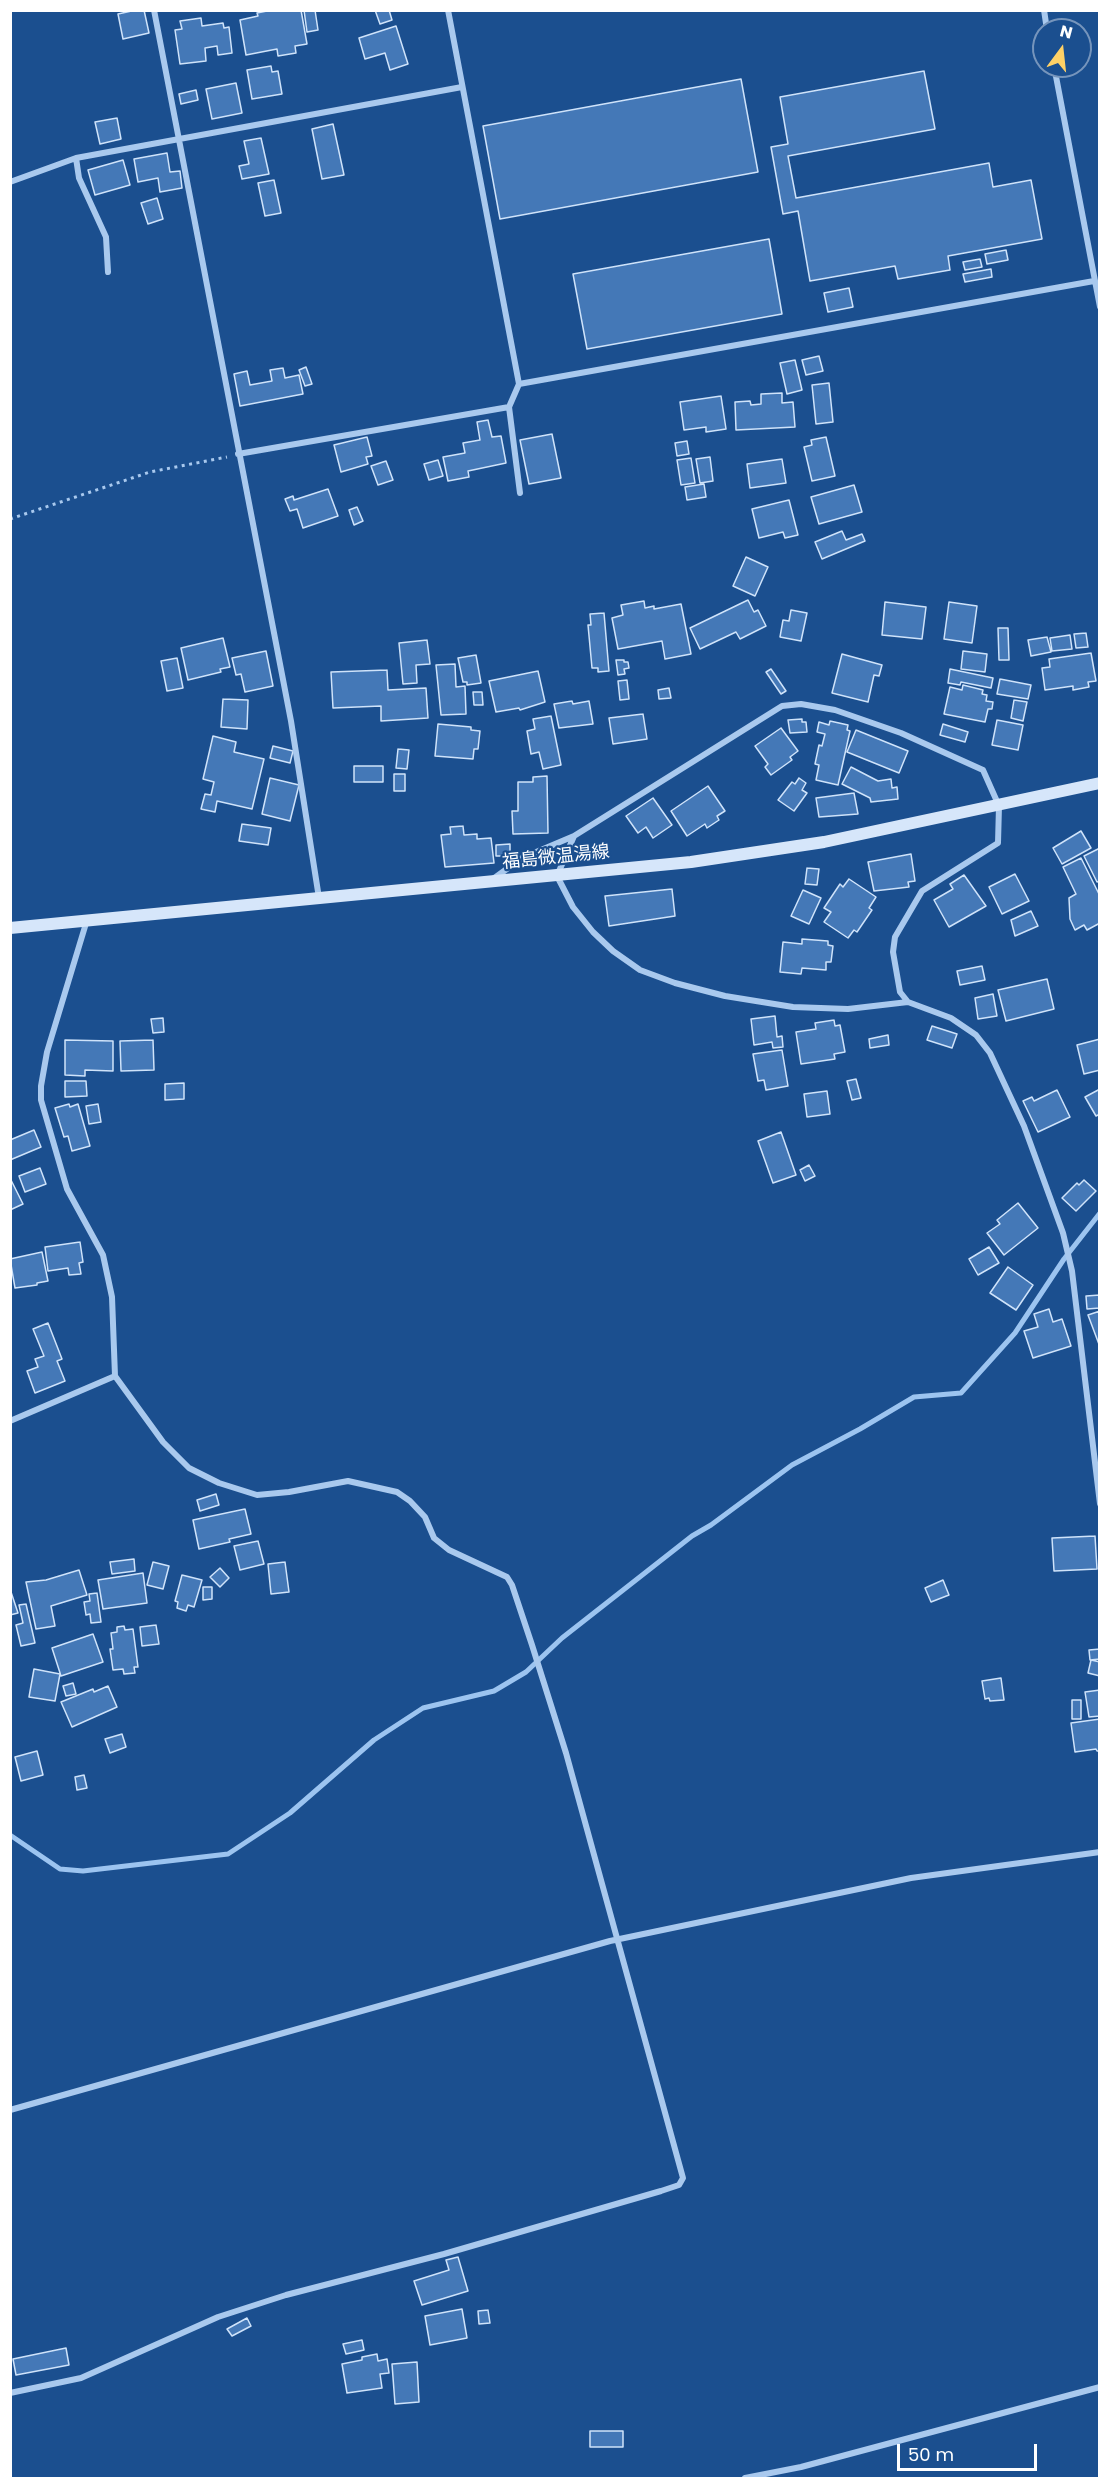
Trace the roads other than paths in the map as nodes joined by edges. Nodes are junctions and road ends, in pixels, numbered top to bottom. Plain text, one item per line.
1 (153, 10) edge
2 (448, 10) edge
3 (1056, 78) edge
4 (462, 87) junction
5 (178, 139) junction
6 (76, 158) junction
7 (10, 182) edge
8 (108, 272) dead end
9 (1094, 282) junction
10 (1100, 307) edge
11 (519, 384) junction
12 (508, 406) junction
13 (238, 454) junction
14 (520, 493) dead end
15 (1100, 783) edge
16 (999, 806) junction
17 (574, 836) junction
18 (557, 876) junction
19 (488, 883) junction
20 (319, 898) junction
21 (87, 920) junction
22 (10, 928) edge
23 (908, 1002) junction
24 (115, 1376) junction
25 (10, 1421) edge
26 (1100, 1504) edge
27 (1100, 1852) edge
28 (618, 1940) junction
29 (10, 2110) edge
30 (1100, 2387) edge
31 (10, 2393) edge
32 (745, 2478) edge

1 - 5 street
2 - 4 street
3 - 9 street
4 - 5 street
4 - 11 street
5 - 6 street
5 - 13 street
6 - 7 street
6 - 8 street
9 - 10 street
9 - 11 street
11 - 12 street
12 - 13 street
12 - 14 street
13 - 20 street
15 - 16 main road, 福島微温湯線
16 - 17 street
16 - 18 main road, 福島微温湯線
16 - 23 street
17 - 18 street
17 - 19 street
18 - 19 main road, 福島微温湯線
18 - 23 street
19 - 20 main road, 福島微温湯線
20 - 21 main road, 福島微温湯線
21 - 22 main road, 福島微温湯線
21 - 24 street
23 - 26 street
24 - 25 street
24 - 28 street
27 - 28 street
28 - 29 street
28 - 31 street
30 - 32 street

